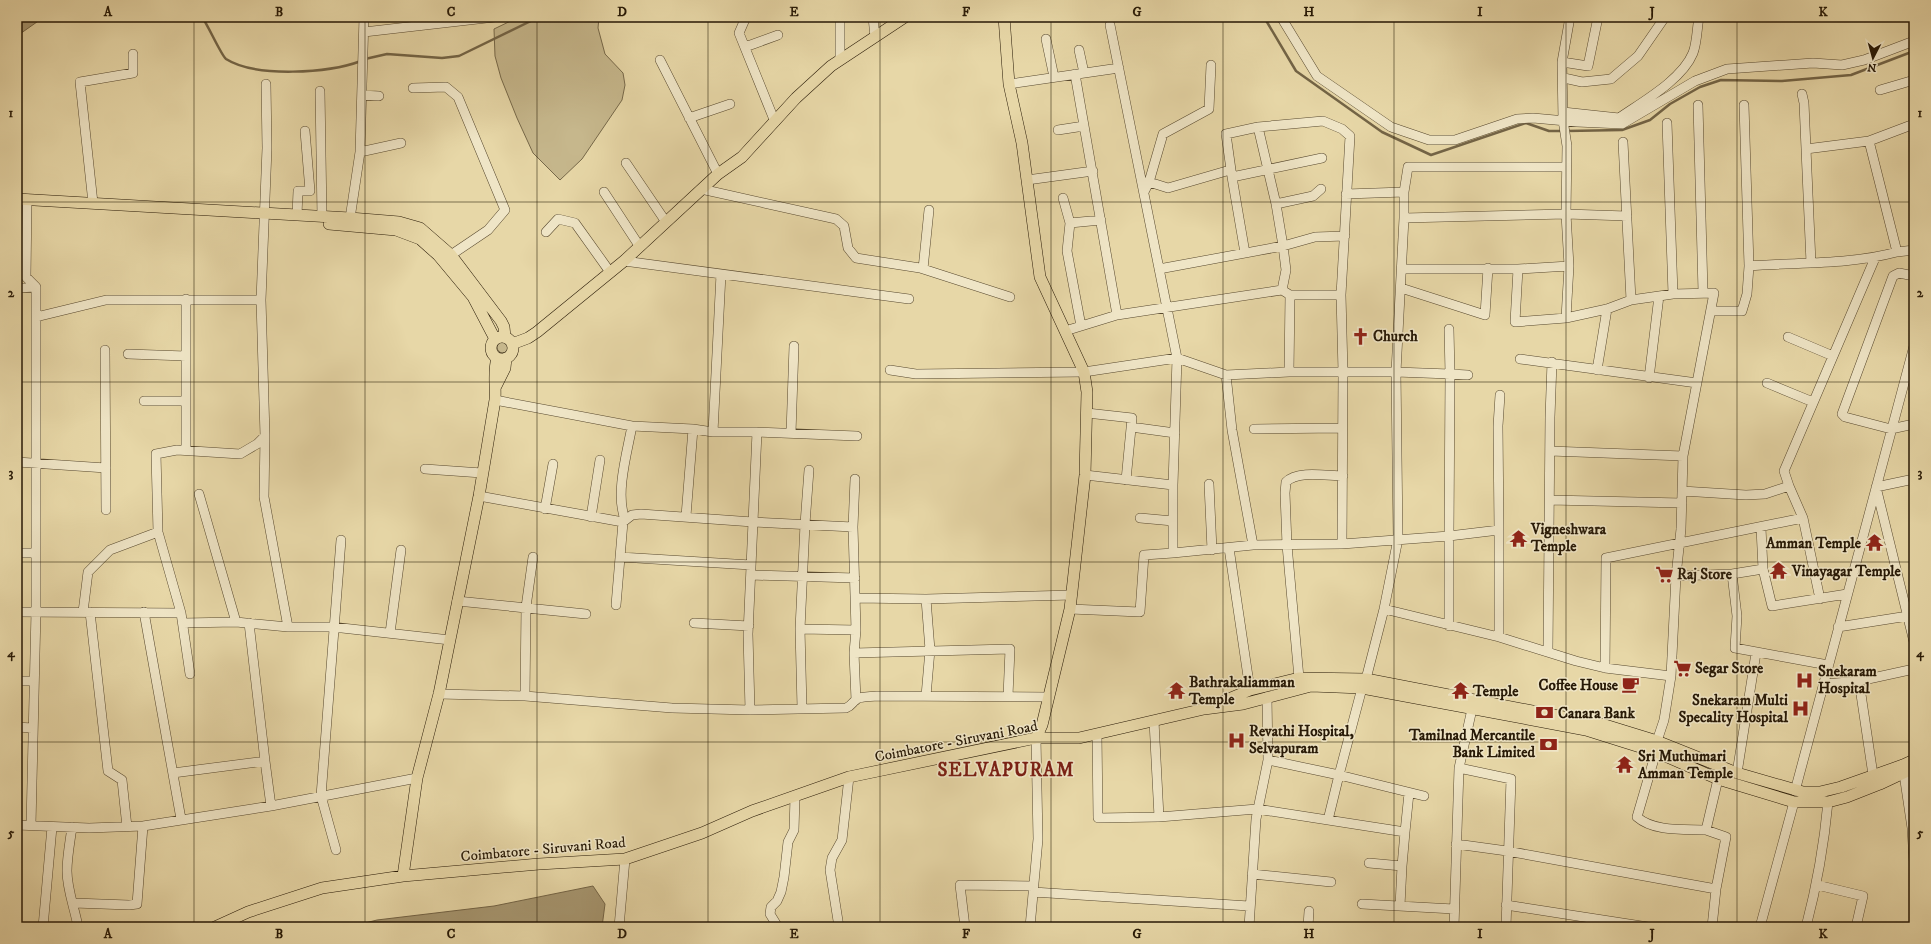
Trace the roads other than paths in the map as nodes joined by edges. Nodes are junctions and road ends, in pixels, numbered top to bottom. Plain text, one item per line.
1 (364, 17) edge
2 (495, 17) edge
3 (746, 17) edge
4 (840, 17) edge
5 (873, 17) edge
6 (906, 17) edge
7 (1004, 17) edge
8 (1281, 17) edge
9 (1570, 17) edge
10 (1598, 17) edge
11 (1665, 17) edge
12 (1700, 17) edge
13 (1110, 24) dead end
14 (364, 32) junction
15 (778, 35) dead end
16 (875, 37) junction
17 (1046, 39) dead end
18 (1914, 41) edge
19 (745, 47) junction
20 (1079, 50) dead end
21 (133, 54) dead end
22 (660, 60) dead end
23 (840, 60) junction
24 (1562, 62) junction
25 (1211, 65) dead end
26 (1119, 68) junction
27 (1080, 74) junction
28 (1054, 77) junction
29 (1564, 78) junction
30 (1914, 80) edge
31 (266, 84) dead end
32 (1009, 84) junction
33 (413, 88) dead end
34 (1880, 90) dead end
35 (320, 91) dead end
36 (1802, 94) dead end
37 (362, 96) junction
38 (379, 96) dead end
39 (730, 104) dead end
40 (1698, 105) dead end
41 (1744, 105) dead end
42 (1563, 116) junction
43 (689, 118) junction
44 (775, 122) junction
45 (1667, 123) dead end
46 (1914, 124) edge
47 (1084, 126) junction
48 (1258, 127) junction
49 (1058, 130) dead end
50 (305, 131) dead end
51 (1869, 141) junction
52 (1623, 142) dead end
53 (401, 143) dead end
54 (1806, 149) junction
55 (360, 152) junction
56 (1322, 158) dead end
57 (626, 163) dead end
58 (1566, 167) junction
59 (1268, 169) junction
60 (1093, 171) junction
61 (718, 174) junction
62 (1231, 174) junction
63 (1027, 180) junction
64 (1149, 182) junction
65 (701, 189) junction
66 (1321, 189) dead end
67 (604, 192) dead end
68 (1144, 192) junction
69 (1404, 192) junction
70 (1346, 194) junction
71 (1063, 198) dead end
72 (22, 202) edge
73 (93, 203) junction
74 (1276, 204) junction
75 (928, 210) dead end
76 (1566, 214) junction
77 (297, 215) junction
78 (265, 216) junction
79 (1626, 216) junction
80 (322, 217) junction
81 (1404, 218) junction
82 (1101, 220) junction
83 (350, 222) junction
84 (666, 222) junction
85 (1070, 223) junction
86 (546, 232) dead end
87 (1345, 236) junction
88 (1283, 246) junction
89 (640, 247) junction
90 (1914, 250) edge
91 (1897, 252) junction
92 (1245, 253) junction
93 (451, 255) junction
94 (1875, 258) junction
95 (624, 261) junction
96 (1811, 263) junction
97 (1569, 266) junction
98 (1749, 266) junction
99 (1488, 268) junction
100 (923, 269) junction
101 (1159, 269) junction
102 (1402, 269) junction
103 (1518, 269) junction
104 (610, 272) junction
105 (721, 274) junction
106 (1914, 276) edge
107 (36, 287) junction
108 (17, 288) edge
109 (1401, 288) junction
110 (1282, 290) junction
111 (1703, 292) junction
112 (1673, 294) junction
113 (1290, 295) junction
114 (1341, 295) junction
115 (1659, 296) junction
116 (1010, 297) dead end
117 (186, 299) junction
118 (909, 299) dead end
119 (261, 300) junction
120 (1631, 300) junction
121 (1167, 308) junction
122 (1607, 309) junction
123 (1712, 311) junction
124 (1117, 315) junction
125 (36, 317) junction
126 (1566, 318) junction
127 (1081, 326) junction
128 (1449, 330) dead end
129 (1065, 331) junction
130 (1788, 337) dead end
131 (504, 340) junction
132 (794, 346) dead end
133 (1914, 346) edge
134 (105, 350) dead end
135 (128, 354) dead end
136 (186, 356) junction
137 (1833, 356) junction
138 (501, 358) junction
139 (1177, 358) junction
140 (1520, 359) dead end
141 (1552, 362) junction
142 (890, 370) dead end
143 (1597, 370) junction
144 (1084, 372) junction
145 (1289, 372) junction
146 (1343, 372) junction
147 (1396, 372) junction
148 (1450, 374) junction
149 (1226, 375) junction
150 (1468, 375) dead end
151 (1649, 378) junction
152 (1697, 383) junction
153 (1767, 384) dead end
154 (1500, 395) dead end
155 (495, 400) junction
156 (144, 401) dead end
157 (186, 401) junction
158 (1813, 402) junction
159 (1087, 413) junction
160 (1914, 424) edge
161 (632, 426) junction
162 (1131, 427) junction
163 (1342, 428) junction
164 (693, 429) junction
165 (1254, 429) dead end
166 (1891, 430) junction
167 (713, 432) junction
168 (757, 432) junction
169 (1175, 432) junction
170 (791, 433) junction
171 (265, 436) junction
172 (857, 436) dead end
173 (186, 450) junction
174 (1550, 451) junction
175 (1683, 456) junction
176 (600, 460) dead end
177 (17, 462) edge
178 (36, 463) junction
179 (553, 464) dead end
180 (106, 468) junction
181 (425, 469) dead end
182 (809, 470) dead end
183 (482, 473) junction
184 (1085, 475) junction
185 (1343, 476) junction
186 (1914, 478) edge
187 (855, 479) dead end
188 (1126, 480) junction
189 (1209, 484) dead end
190 (1174, 485) junction
191 (1789, 486) junction
192 (1876, 487) junction
193 (1682, 491) junction
194 (199, 494) dead end
195 (479, 496) junction
196 (1550, 500) junction
197 (1682, 503) junction
198 (545, 509) junction
199 (106, 510) dead end
200 (686, 516) junction
201 (591, 517) junction
202 (1140, 518) dead end
203 (1803, 518) junction
204 (624, 520) junction
205 (1173, 521) junction
206 (753, 522) junction
207 (805, 524) junction
208 (853, 527) junction
209 (1762, 528) junction
210 (1499, 530) junction
211 (158, 532) junction
212 (1449, 536) junction
213 (1398, 539) junction
214 (341, 540) dead end
215 (1342, 544) junction
216 (1678, 544) junction
217 (1253, 545) junction
218 (1287, 545) junction
219 (1229, 548) junction
220 (401, 550) dead end
221 (1212, 550) junction
222 (17, 553) edge
223 (36, 553) junction
224 (1173, 553) junction
225 (533, 557) dead end
226 (620, 557) junction
227 (1763, 569) junction
228 (751, 570) junction
229 (1732, 574) junction
230 (1676, 576) junction
231 (802, 577) junction
232 (855, 578) junction
233 (1847, 594) junction
234 (1072, 595) junction
235 (856, 598) junction
236 (1820, 598) junction
237 (926, 599) junction
238 (457, 601) junction
239 (616, 605) dead end
240 (526, 607) junction
241 (1384, 609) junction
242 (1070, 610) junction
243 (36, 611) junction
244 (17, 612) edge
245 (86, 612) junction
246 (144, 612) junction
247 (181, 613) junction
248 (586, 614) dead end
249 (1908, 616) junction
250 (236, 622) junction
251 (183, 623) junction
252 (249, 623) junction
253 (694, 623) dead end
254 (749, 626) junction
255 (1449, 626) junction
256 (288, 627) junction
257 (333, 627) junction
258 (1838, 627) junction
259 (800, 629) junction
260 (856, 630) junction
261 (390, 633) junction
262 (1499, 637) junction
263 (450, 640) junction
264 (1914, 642) edge
265 (930, 650) junction
266 (1548, 652) junction
267 (854, 653) junction
268 (1756, 653) junction
269 (1828, 665) junction
270 (1605, 668) junction
271 (1914, 669) edge
272 (190, 674) dead end
273 (1671, 676) junction
274 (1299, 678) junction
275 (17, 681) edge
276 (34, 681) junction
277 (1859, 681) junction
278 (1364, 683) junction
279 (1825, 684) junction
280 (1250, 690) junction
281 (440, 694) junction
282 (525, 696) junction
283 (926, 696) junction
284 (1008, 696) junction
285 (1267, 696) junction
286 (1049, 697) junction
287 (856, 700) junction
288 (802, 708) junction
289 (1472, 708) junction
290 (1204, 709) junction
291 (750, 710) junction
292 (1154, 721) junction
293 (1042, 725) junction
294 (17, 727) edge
295 (32, 728) junction
296 (1097, 734) junction
297 (1036, 738) junction
298 (1061, 739) junction
299 (1657, 741) junction
300 (1656, 752) junction
301 (1268, 760) junction
302 (1914, 760) edge
303 (265, 762) junction
304 (1459, 768) junction
305 (1914, 768) edge
306 (173, 773) junction
307 (1737, 773) junction
308 (1904, 774) junction
309 (1339, 775) junction
310 (1873, 775) junction
311 (849, 777) junction
312 (417, 778) junction
313 (1718, 779) junction
314 (1795, 791) junction
315 (1409, 793) junction
316 (321, 796) junction
317 (1424, 796) dead end
318 (795, 797) junction
319 (1794, 802) junction
320 (1828, 802) junction
321 (271, 806) junction
322 (1257, 809) junction
323 (1159, 817) junction
324 (181, 819) junction
325 (1328, 820) junction
326 (17, 825) edge
327 (31, 825) junction
328 (143, 826) junction
329 (52, 827) junction
330 (72, 827) junction
331 (127, 827) junction
332 (1706, 830) junction
333 (1405, 832) junction
334 (1456, 844) junction
335 (336, 850) dead end
336 (1507, 851) junction
337 (626, 859) junction
338 (1914, 862) edge
339 (1369, 863) dead end
340 (1402, 866) junction
341 (1252, 874) junction
342 (403, 876) junction
343 (1331, 882) dead end
344 (1817, 885) junction
345 (1033, 889) junction
346 (1716, 889) junction
347 (74, 903) junction
348 (1362, 904) dead end
349 (1506, 905) junction
350 (1249, 906) junction
351 (1400, 906) junction
352 (1454, 909) junction
353 (1309, 912) dead end
354 (43, 927) edge
355 (78, 927) edge
356 (215, 927) edge
357 (619, 927) edge
358 (778, 927) edge
359 (839, 927) edge
360 (965, 927) edge
361 (1030, 927) edge
362 (1249, 927) edge
363 (1308, 927) edge
364 (1454, 927) edge
365 (1506, 927) edge
366 (1648, 927) edge
367 (1712, 927) edge
368 (1760, 927) edge
369 (1806, 927) edge
370 (1856, 927) edge

1 - 14 street
2 - 14 street
3 - 19 street
4 - 23 street
5 - 16 street
6 - 16 main road
7 - 32 main road
8 - 42 street
9 - 24 street
10 - 24 street
11 - 29 street
12 - 42 street
13 - 26 street
14 - 37 street
15 - 19 street
16 - 23 main road
17 - 28 street
18 - 42 street
19 - 44 street
20 - 27 street
21 - 73 street
22 - 43 street
23 - 44 main road
24 - 29 street
25 - 64 street
26 - 27 street
26 - 68 street
27 - 28 street
27 - 47 street
28 - 32 street
29 - 42 street
30 - 34 street
31 - 78 street
32 - 63 main road
33 - 93 street
35 - 80 street
36 - 54 street
37 - 38 street
37 - 55 street
39 - 43 street
40 - 111 street
41 - 98 street
42 - 58 street
43 - 61 street
44 - 61 main road
45 - 112 street
46 - 51 street
47 - 49 street
47 - 60 street
48 - 59 street
48 - 62 street
48 - 70 street
50 - 77 street
51 - 54 street
51 - 91 street
52 - 79 street
53 - 55 street
54 - 96 street
55 - 83 street
56 - 59 street
57 - 84 street
58 - 69 street
58 - 76 street
59 - 62 street
59 - 74 street
60 - 63 street
60 - 82 street
61 - 65 main road
62 - 64 street
62 - 92 street
63 - 129 main road
64 - 68 street
65 - 84 main road
65 - 100 street
66 - 74 street
67 - 89 street
68 - 101 street
69 - 70 street
69 - 81 street
70 - 87 street
71 - 85 street
72 - 73 main road
72 - 78 main road
72 - 107 street
73 - 78 main road
74 - 88 street
75 - 100 street
76 - 79 street
76 - 81 street
76 - 97 street
77 - 78 main road
77 - 80 main road
78 - 83 main road
78 - 119 street
79 - 120 street
80 - 83 main road
81 - 102 street
82 - 85 street
82 - 124 street
83 - 93 main road
83 - 131 main road
84 - 89 main road
85 - 127 street
86 - 104 street
87 - 88 street
87 - 114 street
88 - 92 street
88 - 110 street
89 - 95 main road
90 - 91 street
91 - 94 street
92 - 101 street
93 - 131 main road
94 - 96 street
94 - 137 street
95 - 104 main road
95 - 105 street
96 - 98 street
97 - 103 street
97 - 126 street
98 - 123 street
99 - 102 street
99 - 103 street
99 - 109 street
100 - 116 street
101 - 121 street
102 - 109 street
103 - 126 street
104 - 131 main road
105 - 118 street
105 - 167 street
106 - 166 street
107 - 108 street
107 - 125 street
109 - 147 street
110 - 113 street
110 - 121 street
111 - 112 street
111 - 123 street
112 - 115 street
113 - 114 street
113 - 145 street
114 - 146 street
115 - 120 street
115 - 151 street
117 - 119 street
117 - 125 street
117 - 136 street
119 - 171 street
120 - 122 street
121 - 124 street
121 - 139 street
122 - 126 street
122 - 143 street
123 - 152 street
124 - 127 street
125 - 178 street
127 - 129 street
128 - 148 street
129 - 144 main road
130 - 137 street
131 - 138 main road
131 - 138 main road
132 - 170 street
133 - 166 street
134 - 180 street
135 - 136 street
136 - 157 street
137 - 158 street
138 - 155 main road
139 - 144 street
139 - 149 street
139 - 169 street
140 - 141 street
141 - 143 street
141 - 174 street
142 - 144 street
143 - 151 street
144 - 159 main road
145 - 146 street
145 - 149 street
146 - 147 street
146 - 163 street
147 - 148 street
147 - 213 street
148 - 150 street
148 - 212 street
149 - 217 street
151 - 152 street
152 - 175 street
153 - 158 street
154 - 210 street
155 - 161 street
155 - 183 main road
156 - 157 street
157 - 173 street
158 - 191 street
159 - 162 street
159 - 184 main road
160 - 166 street
161 - 164 street
161 - 204 street
162 - 169 street
162 - 188 street
163 - 165 street
163 - 185 street
164 - 167 street
164 - 200 street
166 - 192 street
167 - 168 street
168 - 170 street
168 - 206 street
169 - 190 street
170 - 172 street
171 - 173 street
171 - 256 street
173 - 211 street
174 - 175 street
174 - 196 street
175 - 193 street
176 - 201 street
177 - 178 street
178 - 180 street
178 - 223 street
179 - 198 street
180 - 199 street
181 - 183 street
182 - 207 street
183 - 195 main road
184 - 188 street
184 - 234 main road
185 - 215 street
185 - 218 street
186 - 192 street
187 - 208 street
188 - 190 street
189 - 221 street
190 - 205 street
191 - 193 street
191 - 203 street
192 - 233 street
192 - 249 street
193 - 197 street
194 - 250 street
195 - 198 street
195 - 238 main road
196 - 197 street
196 - 266 street
197 - 216 street
198 - 201 street
200 - 204 street
200 - 206 street
201 - 204 street
202 - 205 street
203 - 209 street
203 - 236 street
204 - 226 street
205 - 224 street
206 - 207 street
206 - 228 street
207 - 208 street
207 - 231 street
208 - 232 street
209 - 216 street
209 - 227 street
210 - 212 street
210 - 262 street
211 - 245 street
211 - 247 street
212 - 213 street
212 - 255 street
213 - 215 street
213 - 241 street
214 - 257 street
215 - 218 street
216 - 230 street
216 - 270 street
217 - 218 street
217 - 219 street
218 - 274 street
219 - 221 street
219 - 280 street
220 - 261 street
221 - 224 street
222 - 223 street
223 - 243 street
224 - 242 street
225 - 240 street
226 - 228 street
226 - 239 street
227 - 229 street
227 - 236 street
228 - 231 street
228 - 254 street
229 - 230 street
229 - 268 street
230 - 273 street
231 - 232 street
231 - 259 street
232 - 235 street
233 - 236 street
233 - 258 street
234 - 237 street
234 - 242 main road
235 - 237 street
235 - 260 street
237 - 265 street
238 - 240 street
238 - 263 main road
240 - 248 street
240 - 282 street
241 - 255 street
241 - 278 street
242 - 286 main road
243 - 244 street
243 - 245 street
243 - 276 street
245 - 246 street
245 - 331 street
246 - 247 street
246 - 306 street
247 - 251 street
249 - 258 street
249 - 264 street
250 - 251 street
250 - 252 street
251 - 272 street
252 - 256 street
252 - 303 street
253 - 254 street
254 - 291 street
255 - 262 street
256 - 257 street
257 - 261 street
257 - 316 street
258 - 269 street
259 - 260 street
259 - 288 street
260 - 267 street
261 - 263 street
262 - 266 street
263 - 281 main road
265 - 267 street
265 - 283 street
265 - 284 street
266 - 270 street
267 - 287 street
268 - 269 street
268 - 307 street
269 - 279 street
270 - 273 street
271 - 277 street
273 - 299 street
274 - 278 main road
274 - 280 main road
275 - 276 street
276 - 295 street
277 - 279 street
277 - 310 street
278 - 285 main road, Coimbatore - Siruvani Road
278 - 289 main road, Coimbatore - Siruvani Road
278 - 299 main road
278 - 309 street
279 - 314 street
280 - 290 main road
281 - 282 street
281 - 312 main road
282 - 291 street
283 - 284 street
283 - 287 street
284 - 286 street
285 - 290 main road, Coimbatore - Siruvani Road
285 - 301 street
286 - 293 main road
287 - 288 street
288 - 291 street
289 - 300 main road, Coimbatore - Siruvani Road
289 - 304 street
290 - 292 main road, Coimbatore - Siruvani Road
292 - 296 main road, Coimbatore - Siruvani Road
292 - 323 street
293 - 297 main road
293 - 298 main road
294 - 295 street
295 - 327 street
296 - 298 main road, Coimbatore - Siruvani Road
296 - 323 street
297 - 298 main road, Coimbatore - Siruvani Road
297 - 311 main road, Coimbatore - Siruvani Road
297 - 345 street
299 - 307 main road
300 - 313 main road, Coimbatore - Siruvani Road
300 - 332 street
301 - 309 street
301 - 322 street
302 - 310 main road
303 - 306 street
303 - 321 street
304 - 334 street
304 - 336 street
305 - 308 main road, Coimbatore - Siruvani Road
306 - 324 street
307 - 314 main road
308 - 320 main road, Coimbatore - Siruvani Road
308 - 338 street
309 - 315 street
309 - 325 street
310 - 314 main road
311 - 318 main road, Coimbatore - Siruvani Road
311 - 359 street
312 - 316 street
312 - 342 main road
313 - 319 main road, Coimbatore - Siruvani Road
313 - 332 street
315 - 317 street
315 - 333 street
316 - 321 street
316 - 335 street
318 - 337 main road, Coimbatore - Siruvani Road
318 - 358 street
319 - 320 main road, Coimbatore - Siruvani Road
319 - 368 street
320 - 344 street
321 - 324 street
322 - 323 street
322 - 325 street
322 - 341 street
324 - 328 street
325 - 333 street
326 - 327 street
327 - 329 street
328 - 331 street
328 - 347 street
329 - 330 street
329 - 354 street
330 - 331 street
330 - 347 street
332 - 346 street
333 - 340 street
334 - 336 street
334 - 352 street
336 - 346 street
336 - 349 street
337 - 342 main road, Coimbatore - Siruvani Road
337 - 357 street
339 - 340 street
340 - 351 street
341 - 343 street
341 - 350 street
342 - 356 main road, Coimbatore - Siruvani Road
344 - 369 street
344 - 370 street
345 - 350 street
345 - 360 street
345 - 361 street
346 - 367 street
347 - 355 street
348 - 351 street
349 - 365 street
349 - 366 street
350 - 362 street
351 - 352 street
352 - 364 street
353 - 363 street

